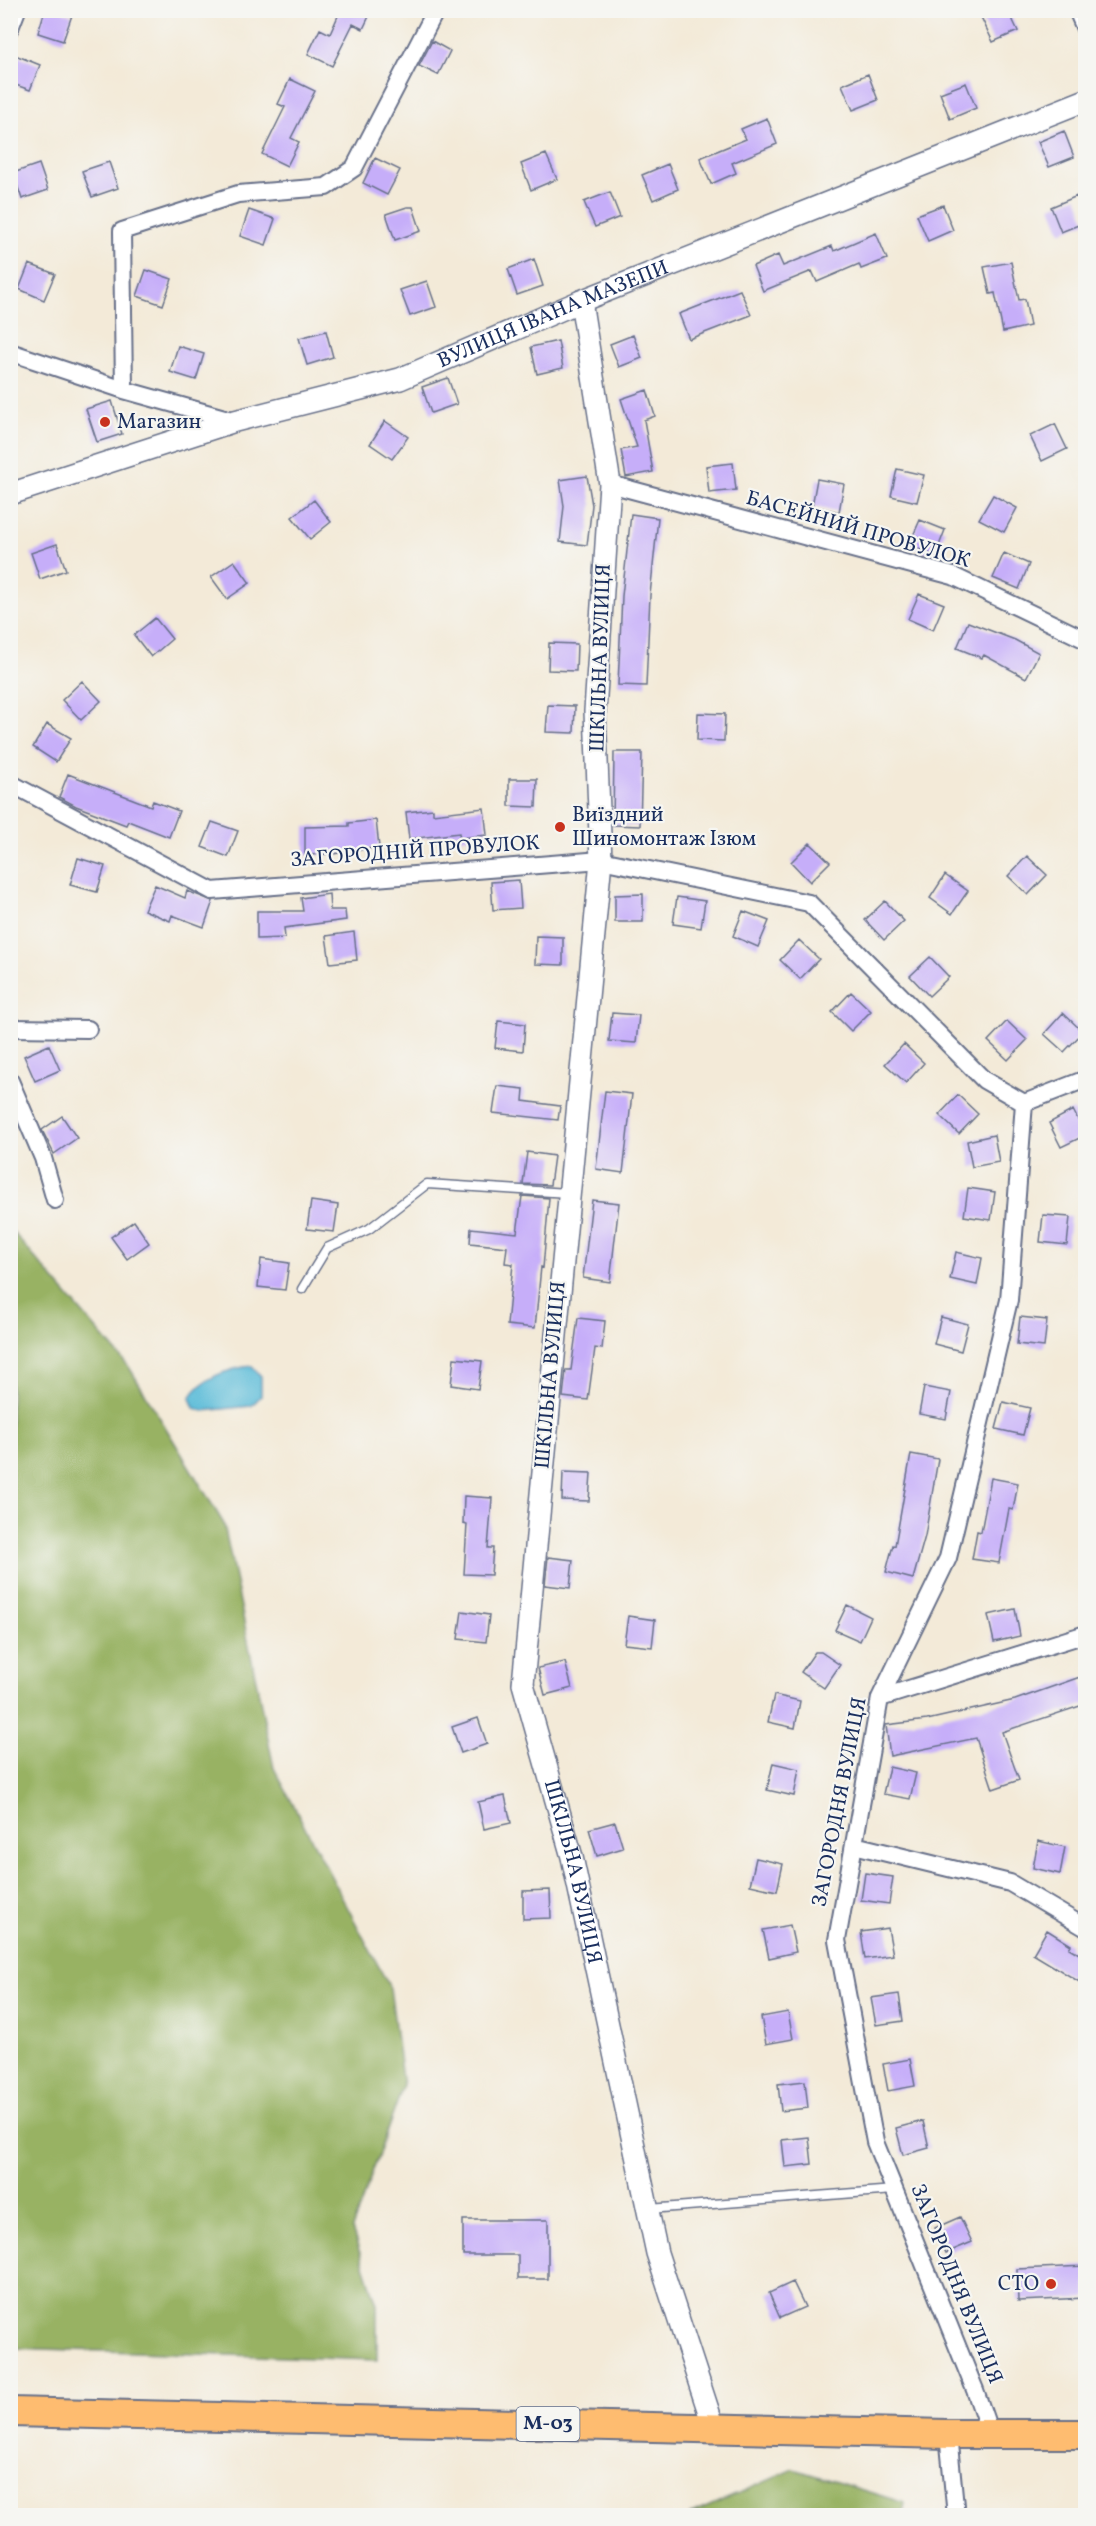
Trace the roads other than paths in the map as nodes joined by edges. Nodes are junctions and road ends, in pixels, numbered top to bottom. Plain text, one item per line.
1 (17, 10) edge
2 (436, 10) edge
3 (1077, 10) edge
4 (10, 28) edge
5 (1086, 31) edge
6 (1086, 100) edge
7 (581, 301) junction
8 (10, 352) edge
9 (124, 390) junction
10 (235, 421) junction
11 (610, 484) junction
12 (10, 494) edge
13 (1086, 640) edge
14 (10, 783) edge
15 (601, 860) junction
16 (10, 1028) edge
17 (88, 1029) dead end
18 (1086, 1079) edge
19 (10, 1082) edge
20 (1024, 1103) junction
21 (569, 1193) junction
22 (54, 1200) dead end
23 (302, 1289) dead end
24 (1086, 1634) edge
25 (880, 1698) junction
26 (854, 1845) junction
27 (1086, 1928) edge
28 (894, 2190) junction
29 (647, 2209) junction
30 (10, 2412) edge
31 (714, 2428) junction
32 (990, 2433) junction
33 (948, 2434) junction
34 (1086, 2434) edge
35 (956, 2516) edge

1 - 4 street
2 - 9 street
3 - 5 street
6 - 7 street, ВУЛИЦЯ ІВАНА МАЗЕПИ
7 - 10 street, ВУЛИЦЯ ІВАНА МАЗЕПИ
7 - 11 street, ШКІЛЬНА ВУЛИЦЯ
8 - 9 street
9 - 10 street
10 - 12 street, ВУЛИЦЯ ІВАНА МАЗЕПИ
11 - 13 street, БАСЕЙНИЙ ПРОВУЛОК
11 - 15 street, ШКІЛЬНА ВУЛИЦЯ
14 - 15 street, ЗАГОРОДНІЙ ПРОВУЛОК
15 - 20 street, ЗАГОРОДНІЙ ПРОВУЛОК
15 - 21 street, ШКІЛЬНА ВУЛИЦЯ
16 - 17 street
18 - 20 street
19 - 22 street
20 - 25 street, ЗАГОРОДНЯ ВУЛИЦЯ
21 - 23 lane
21 - 29 street, ШКІЛЬНА ВУЛИЦЯ
24 - 25 street
25 - 26 street, ЗАГОРОДНЯ ВУЛИЦЯ
26 - 27 street
26 - 28 street, ЗАГОРОДНЯ ВУЛИЦЯ
28 - 29 lane
28 - 32 street, ЗАГОРОДНЯ ВУЛИЦЯ
29 - 31 street, ШКІЛЬНА ВУЛИЦЯ
30 - 31 highway, М-03
31 - 33 highway, М-03
32 - 33 highway, М-03
32 - 34 highway, М-03
33 - 35 street

